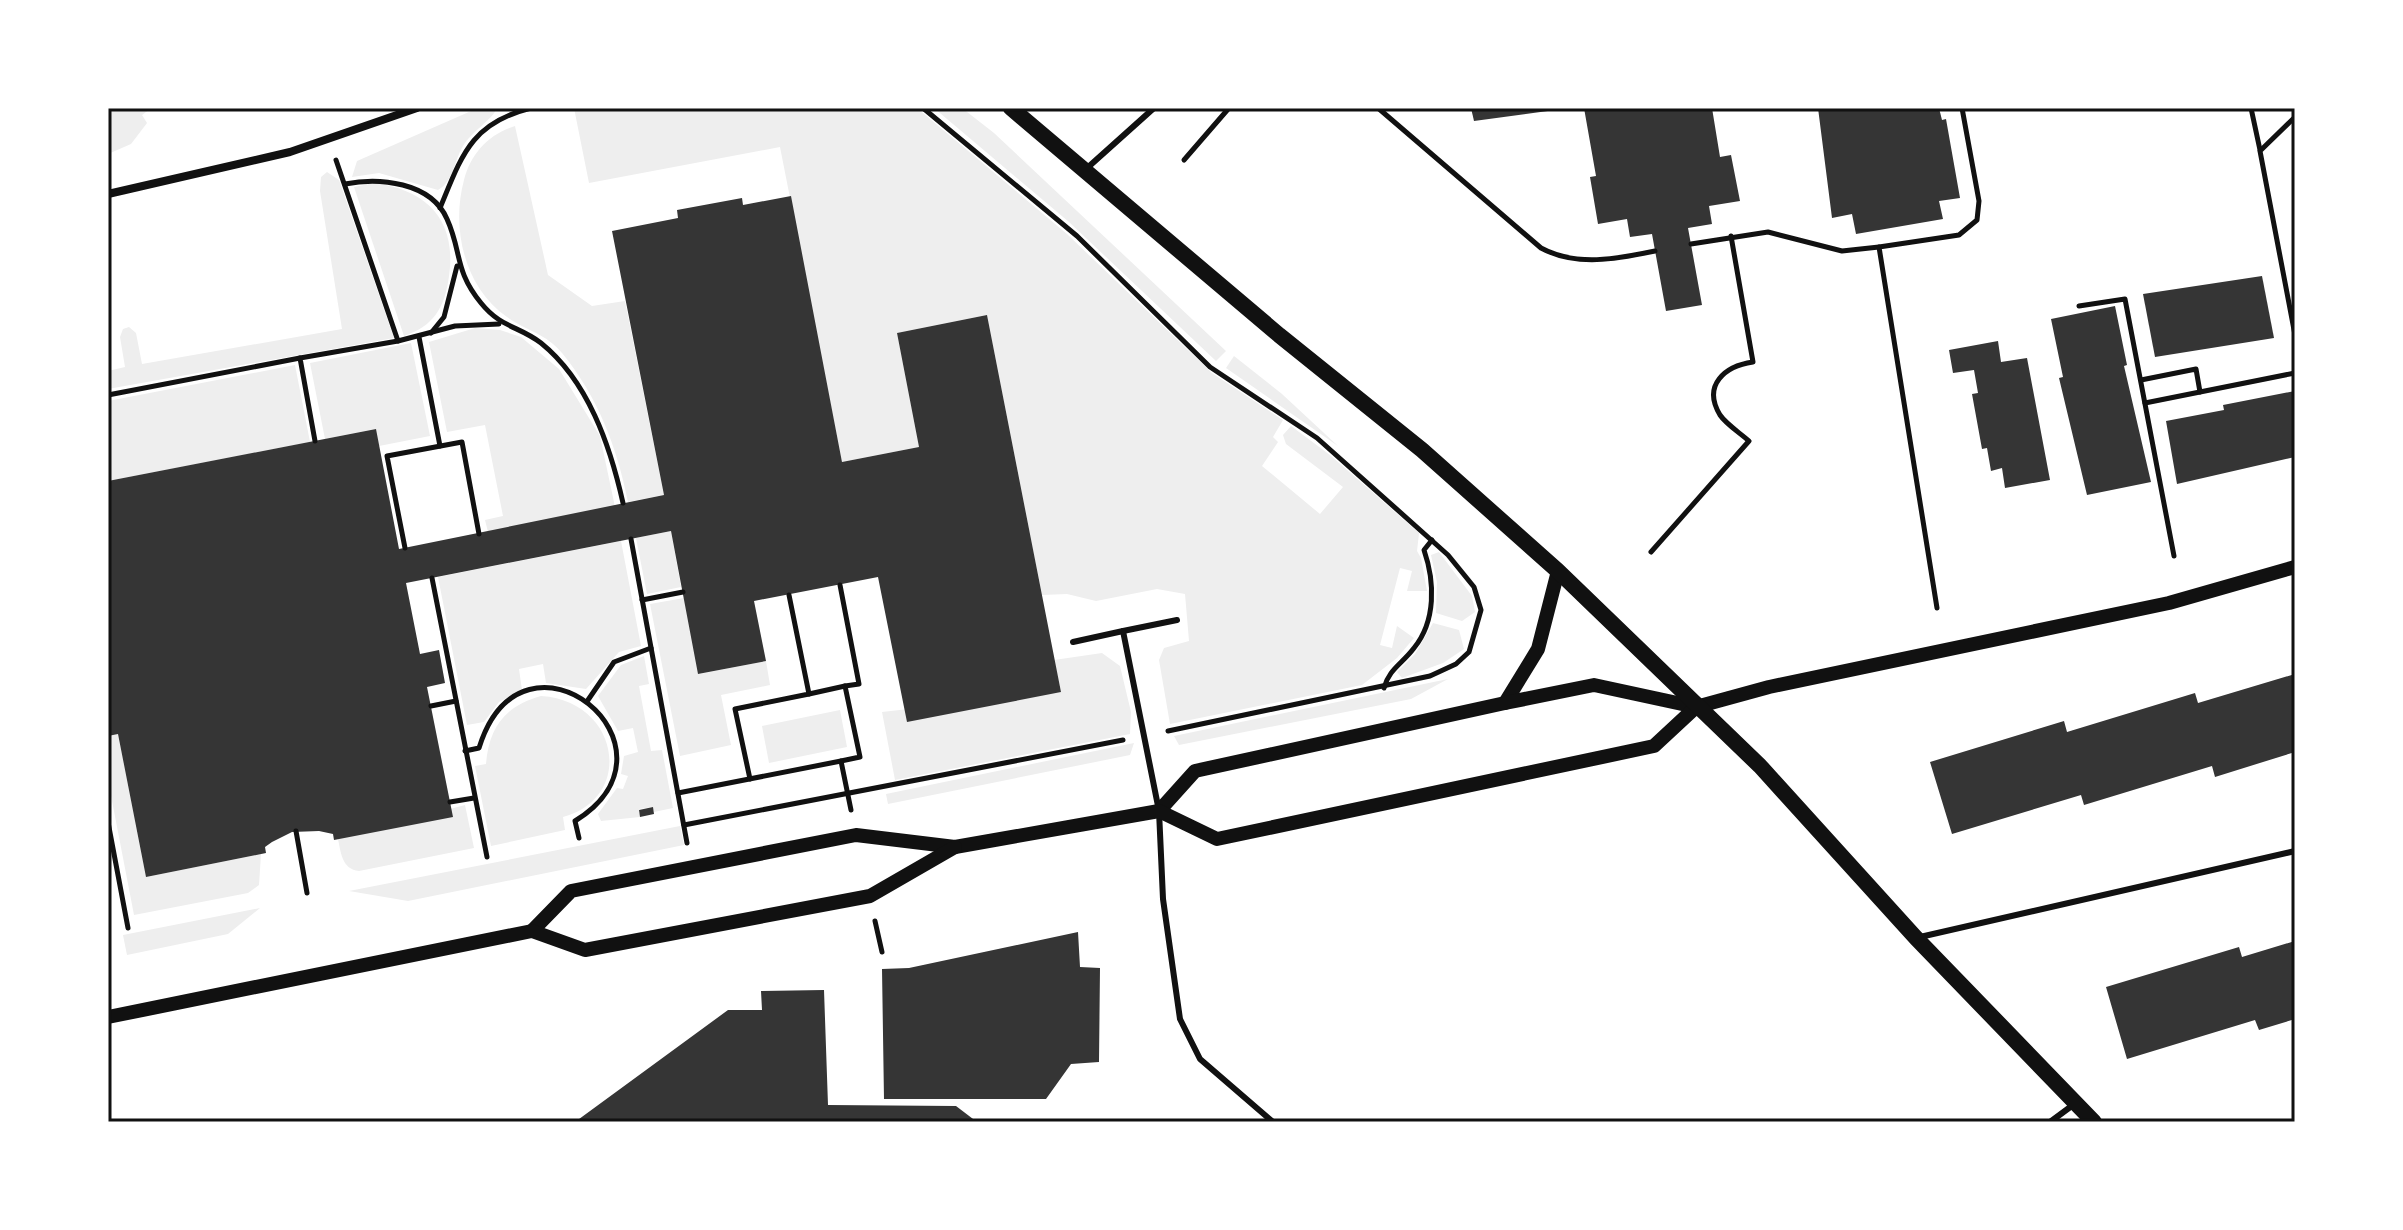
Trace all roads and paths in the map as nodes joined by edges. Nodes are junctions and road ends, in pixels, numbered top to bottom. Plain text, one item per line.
1 (417, 108) edge
2 (531, 108) edge
3 (923, 108) edge
4 (1011, 108) edge
5 (1154, 108) edge
6 (1229, 108) edge
7 (1378, 108) edge
8 (1962, 108) edge
9 (2251, 108) edge
10 (2295, 117) edge
11 (329, 141) junction
12 (2260, 151) junction
13 (1184, 160) dead end
14 (1086, 169) junction
15 (345, 184) junction
16 (108, 194) edge
17 (440, 208) junction
18 (1731, 236) junction
19 (1691, 244) dead end
20 (1879, 247) junction
21 (1655, 251) dead end
22 (457, 263) junction
23 (2079, 306) dead end
24 (501, 324) junction
25 (430, 334) junction
26 (2295, 335) edge
27 (419, 337) junction
28 (398, 341) junction
29 (300, 358) junction
30 (2295, 373) edge
31 (2140, 380) junction
32 (2200, 392) junction
33 (108, 395) edge
34 (2145, 403) junction
35 (315, 441) dead end
36 (440, 446) junction
37 (623, 503) dead end
38 (479, 534) dead end
39 (631, 539) dead end
40 (1432, 540) junction
41 (405, 548) dead end
42 (1651, 552) dead end
43 (2174, 556) dead end
44 (2295, 567) edge
45 (1558, 571) junction
46 (432, 578) dead end
47 (840, 585) dead end
48 (683, 592) dead end
49 (789, 595) dead end
50 (642, 600) junction
51 (1937, 608) dead end
52 (1177, 620) dead end
53 (1123, 631) junction
54 (1073, 642) dead end
55 (651, 648) junction
56 (845, 686) junction
57 (1384, 688) junction
58 (809, 694) junction
59 (588, 700) junction
60 (456, 701) junction
61 (1505, 703) junction
62 (431, 706) dead end
63 (1696, 707) junction
64 (1144, 736) junction
65 (465, 751) junction
66 (841, 761) dead end
67 (750, 779) dead end
68 (474, 798) junction
69 (450, 802) dead end
70 (1159, 811) junction
71 (108, 822) edge
72 (684, 825) junction
73 (296, 831) dead end
74 (579, 838) dead end
75 (955, 847) junction
76 (2295, 851) edge
77 (487, 857) dead end
78 (692, 867) junction
79 (307, 893) dead end
80 (128, 928) dead end
81 (532, 931) junction
82 (1916, 938) junction
83 (108, 1017) edge
84 (2076, 1103) junction
85 (1273, 1122) edge
86 (2050, 1122) edge
87 (2094, 1122) edge

1 - 11 street
2 - 17 path
3 - 40 path
4 - 14 main road
5 - 14 lane
6 - 13 path
7 - 21 path
8 - 20 path
9 - 12 path
10 - 12 path
11 - 15 path
11 - 16 street
12 - 26 path
14 - 45 main road
15 - 17 path
15 - 28 path
17 - 22 path
18 - 19 path
18 - 20 path
18 - 42 path
20 - 51 path
22 - 24 path
22 - 25 path
23 - 31 path
24 - 25 path
24 - 37 path
25 - 27 path
27 - 28 path
27 - 36 path
28 - 29 path
29 - 33 path
29 - 35 path
30 - 32 path
31 - 32 path
31 - 34 path
32 - 34 path
34 - 43 path
36 - 38 path
36 - 41 path
39 - 50 path
40 - 57 path
40 - 57 path
44 - 63 street
45 - 61 street
45 - 63 main road
46 - 60 path
47 - 56 path
48 - 50 path
49 - 58 path
50 - 55 path
52 - 53 lane
53 - 54 lane
53 - 64 lane
55 - 59 path
55 - 72 path
56 - 58 path
56 - 66 path
57 - 64 path
58 - 67 path
59 - 65 path
59 - 74 path
60 - 62 path
60 - 65 path
61 - 63 street
61 - 70 street
63 - 70 street
63 - 82 main road
64 - 70 lane
64 - 72 path
65 - 68 path
68 - 69 path
68 - 77 path
70 - 75 street
70 - 85 lane
71 - 80 path
72 - 78 path
73 - 79 path
75 - 78 street
75 - 81 street
76 - 82 lane
78 - 81 street
81 - 83 street
82 - 84 main road
84 - 86 lane
84 - 87 main road

